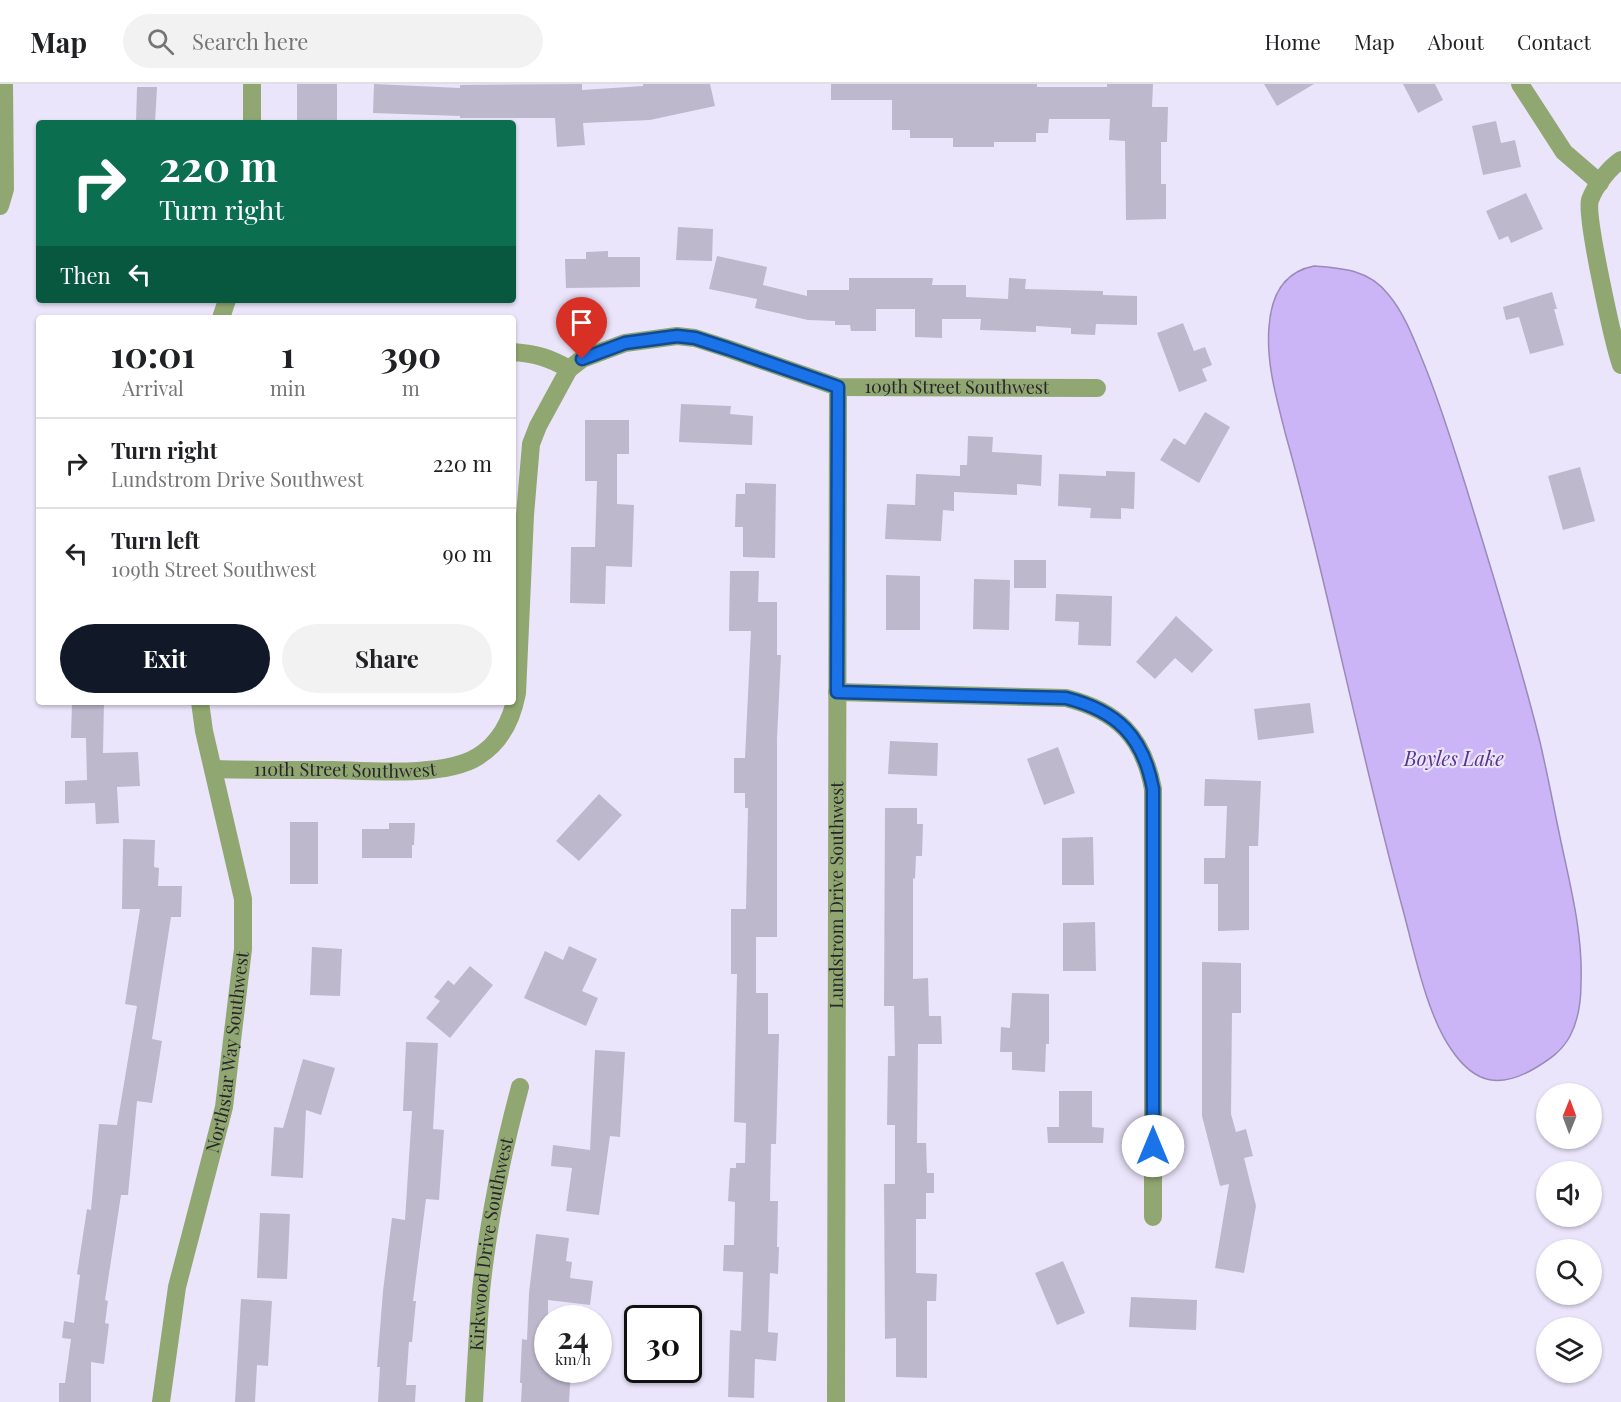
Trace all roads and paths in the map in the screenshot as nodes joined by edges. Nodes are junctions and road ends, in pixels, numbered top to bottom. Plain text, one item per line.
1 (4, 84) edge
2 (252, 84) edge
3 (1520, 84) edge
4 (252, 120) edge
5 (1621, 160) edge
6 (1600, 183) junction
7 (0, 206) edge
8 (516, 352) edge
9 (1621, 365) edge
10 (569, 369) junction
11 (838, 387) junction
12 (1097, 388) dead end
13 (837, 692) junction
14 (516, 698) edge
15 (201, 705) edge
16 (514, 705) edge
17 (213, 769) junction
18 (520, 1087) dead end
19 (1153, 1217) dead end
20 (161, 1402) edge
21 (474, 1402) edge
22 (836, 1402) edge

1 - 7 street
2 - 4 street
3 - 6 street
5 - 6 street
6 - 9 street
8 - 10 street
10 - 11 street, 109th Street Southwest
10 - 14 street, 110th Street Southwest
11 - 12 street, 109th Street Southwest
11 - 13 street, Lundstrom Drive Southwest
13 - 19 street
13 - 22 street, Lundstrom Drive Southwest
15 - 17 street, Northstar Way Southwest
16 - 17 street, 110th Street Southwest
17 - 20 street, Northstar Way Southwest
18 - 21 street, Kirkwood Drive Southwest

